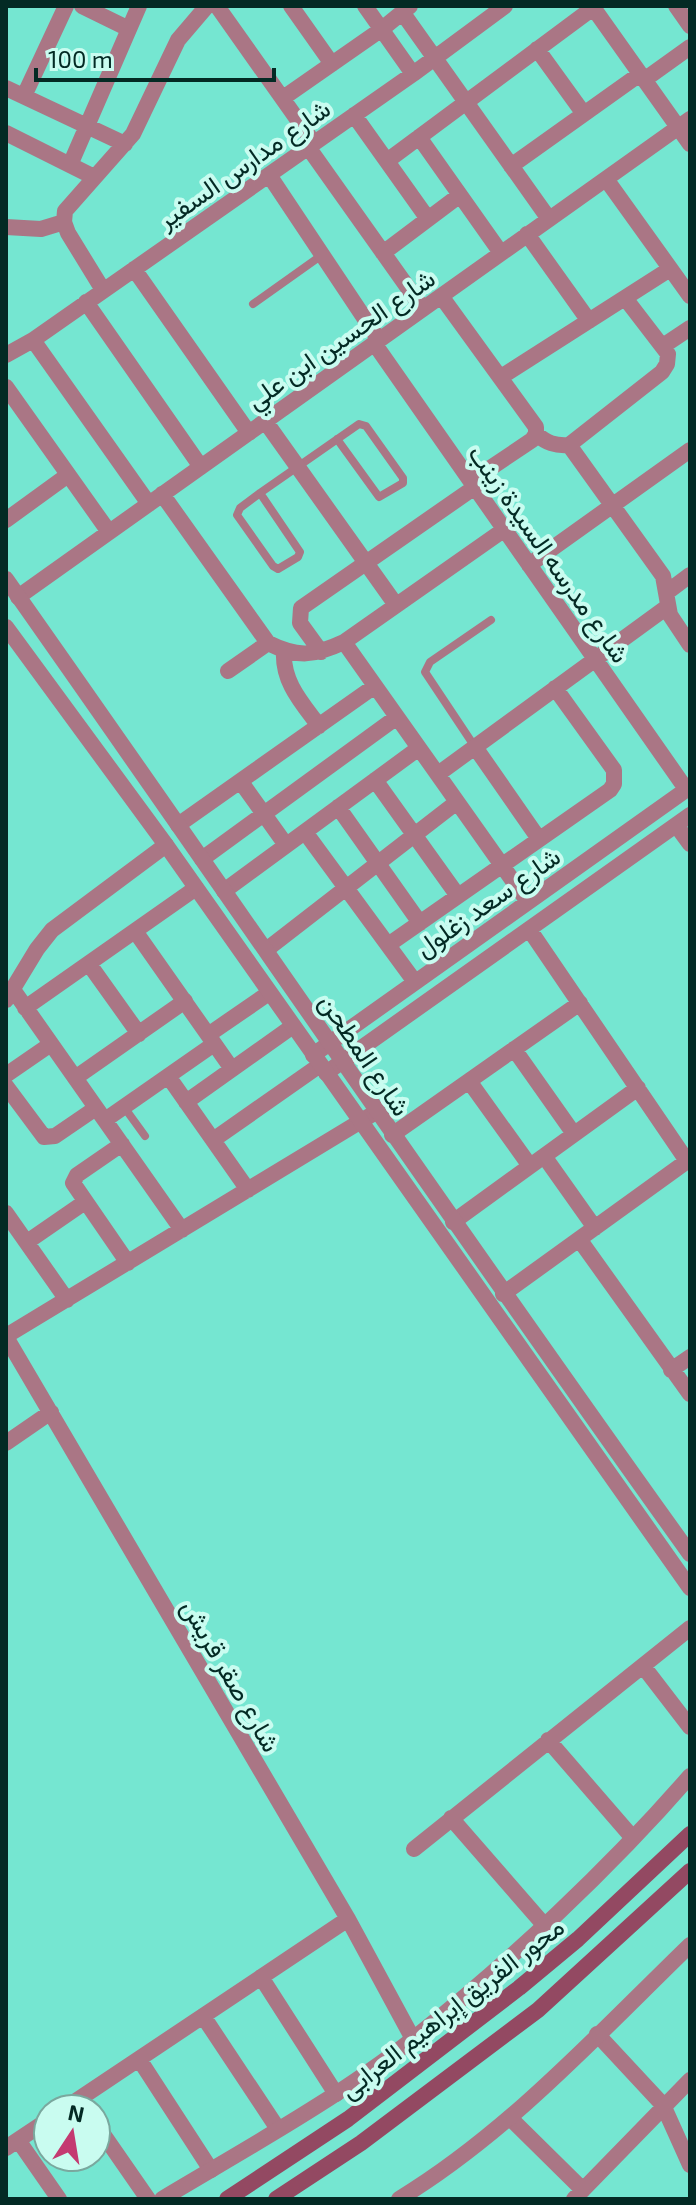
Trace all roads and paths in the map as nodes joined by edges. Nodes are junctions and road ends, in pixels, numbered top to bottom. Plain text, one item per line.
1 (66, 6) edge
2 (82, 6) edge
3 (139, 6) edge
4 (207, 6) edge
5 (217, 6) edge
6 (291, 6) edge
7 (365, 6) edge
8 (505, 6) edge
9 (676, 6) edge
10 (593, 7) edge
11 (406, 9) edge
12 (690, 26) edge
13 (129, 29) junction
14 (382, 29) junction
15 (690, 47) edge
16 (537, 49) junction
17 (434, 58) junction
18 (332, 64) junction
19 (413, 74) junction
20 (642, 77) junction
21 (6, 88) edge
22 (24, 96) junction
23 (283, 98) junction
24 (466, 102) junction
25 (584, 114) junction
26 (354, 115) junction
27 (684, 123) edge
28 (87, 126) junction
29 (6, 133) edge
30 (419, 137) junction
31 (125, 144) junction
32 (690, 144) edge
33 (311, 145) junction
34 (387, 161) junction
35 (70, 165) junction
36 (511, 166) junction
37 (269, 175) junction
38 (94, 177) junction
39 (606, 179) junction
40 (460, 195) junction
41 (428, 219) junction
42 (549, 219) junction
43 (64, 222) junction
44 (6, 227) edge
45 (527, 234) junction
46 (383, 253) junction
47 (501, 253) junction
48 (322, 255) junction
49 (134, 269) junction
50 (670, 269) junction
51 (103, 290) junction
52 (441, 296) junction
53 (690, 296) edge
54 (625, 298) junction
55 (86, 302) junction
56 (253, 304) dead end
57 (423, 309) junction
58 (589, 321) junction
59 (689, 330) edge
60 (33, 340) junction
61 (377, 342) junction
62 (663, 346) junction
63 (6, 355) edge
64 (501, 377) junction
65 (6, 387) edge
66 (265, 421) junction
67 (249, 433) junction
68 (536, 434) junction
69 (337, 439) junction
70 (569, 445) junction
71 (690, 450) edge
72 (201, 467) junction
73 (298, 467) junction
74 (68, 475) junction
75 (473, 484) junction
76 (260, 493) junction
77 (156, 499) junction
78 (613, 506) junction
79 (6, 520) edge
80 (505, 529) junction
81 (109, 532) junction
82 (366, 563) junction
83 (529, 565) junction
84 (690, 575) edge
85 (6, 579) edge
86 (666, 600) junction
87 (22, 603) junction
88 (396, 605) junction
89 (491, 620) dead end
90 (6, 626) edge
91 (344, 642) junction
92 (268, 643) junction
93 (690, 645) edge
94 (284, 651) junction
95 (321, 652) junction
96 (596, 659) junction
97 (228, 671) dead end
98 (375, 686) junction
99 (555, 688) junction
100 (397, 717) junction
101 (319, 726) junction
102 (475, 747) junction
103 (419, 748) junction
104 (438, 774) junction
105 (375, 780) junction
106 (241, 782) junction
107 (688, 788) edge
108 (457, 802) junction
109 (338, 807) junction
110 (263, 814) junction
111 (683, 820) edge
112 (178, 825) junction
113 (305, 832) junction
114 (414, 835) junction
115 (539, 839) junction
116 (690, 844) edge
117 (166, 845) junction
118 (286, 845) junction
119 (202, 859) junction
120 (378, 863) junction
121 (502, 865) junction
122 (196, 888) junction
123 (346, 888) junction
124 (224, 891) junction
125 (458, 896) junction
126 (528, 902) junction
127 (420, 923) junction
128 (529, 929) junction
129 (135, 931) junction
130 (388, 945) junction
131 (266, 950) junction
132 (89, 964) junction
133 (415, 982) junction
134 (269, 993) junction
135 (10, 996) edge
136 (185, 1001) junction
137 (580, 1003) junction
138 (25, 1008) junction
139 (293, 1026) junction
140 (139, 1034) junction
141 (211, 1040) junction
142 (330, 1042) junction
143 (51, 1044) junction
144 (514, 1049) junction
145 (344, 1061) junction
146 (320, 1064) junction
147 (232, 1069) junction
148 (6, 1075) edge
149 (168, 1076) junction
150 (75, 1078) junction
151 (469, 1081) junction
152 (6, 1086) edge
153 (638, 1088) junction
154 (186, 1102) junction
155 (124, 1107) junction
156 (12, 1108) edge
157 (376, 1112) junction
158 (101, 1114) junction
159 (359, 1122) junction
160 (574, 1134) junction
161 (392, 1135) junction
162 (145, 1136) dead end
163 (213, 1140) junction
164 (122, 1144) junction
165 (544, 1156) junction
166 (689, 1160) edge
167 (530, 1166) junction
168 (248, 1190) junction
169 (85, 1202) junction
170 (6, 1213) edge
171 (453, 1222) junction
172 (595, 1228) junction
173 (182, 1230) junction
174 (579, 1239) junction
175 (27, 1242) junction
176 (128, 1263) junction
177 (503, 1294) junction
178 (67, 1300) junction
179 (6, 1320) edge
180 (6, 1336) edge
181 (690, 1357) edge
182 (671, 1370) junction
183 (690, 1394) edge
184 (51, 1412) junction
185 (6, 1443) edge
186 (690, 1554) edge
187 (690, 1588) edge
188 (690, 1628) edge
189 (643, 1666) junction
190 (690, 1727) edge
191 (548, 1740) junction
192 (688, 1781) edge
193 (451, 1818) junction
194 (690, 1834) edge
195 (632, 1837) junction
196 (414, 1849) dead end
197 (690, 1871) edge
198 (348, 1919) junction
199 (545, 1926) junction
200 (690, 1945) edge
201 (261, 1977) junction
202 (203, 2016) junction
203 (597, 2034) junction
204 (413, 2039) junction
205 (139, 2059) junction
206 (690, 2080) edge
207 (96, 2093) edge
208 (336, 2094) junction
209 (663, 2105) junction
210 (510, 2118) junction
211 (278, 2129) junction
212 (32, 2131) edge
213 (12, 2144) edge
214 (112, 2147) edge
215 (690, 2165) edge
216 (211, 2170) junction
217 (579, 2195) edge
218 (407, 2197) edge
219 (59, 2199) edge
220 (148, 2199) edge
221 (162, 2199) edge
222 (227, 2199) edge
223 (276, 2199) edge

1 - 22 street
2 - 13 street
3 - 13 street
4 - 31 street
5 - 23 street
6 - 18 street
7 - 14 street
8 - 17 street, شارع مدارس السفير
9 - 12 street
10 - 16 street
10 - 20 street
11 - 14 street
11 - 17 street
13 - 28 street
14 - 18 street
14 - 19 street
15 - 20 street
16 - 24 street
16 - 25 street
17 - 19 street, شارع مدارس السفير
17 - 24 street
18 - 23 street
19 - 26 street, شارع مدارس السفير
20 - 25 street
20 - 27 street
21 - 22 street
22 - 28 street
23 - 33 street
24 - 30 street
24 - 36 street
25 - 36 street
26 - 33 street, شارع مدارس السفير
26 - 34 street
27 - 32 street
27 - 39 street, شارع الحسين ابن علي
28 - 31 street
28 - 35 street
29 - 35 street
30 - 34 street
30 - 40 street
31 - 38 street
33 - 37 street, شارع مدارس السفير
33 - 46 street
34 - 41 street
35 - 38 street
36 - 42 street
37 - 48 street, شارع مدرسه السيدة زينب
37 - 49 street, شارع مدارس السفير
38 - 43 street
39 - 42 street, شارع الحسين ابن علي
39 - 50 street
40 - 41 street
40 - 47 street
41 - 46 street
42 - 45 street, شارع الحسين ابن علي
43 - 44 street
43 - 51 street
45 - 47 street, شارع الحسين ابن علي
45 - 58 street
46 - 57 street
47 - 52 street, شارع الحسين ابن علي
48 - 56 lane
48 - 61 street, شارع مدرسه السيدة زينب
49 - 51 street, شارع مدارس السفير
49 - 67 street
50 - 53 street
50 - 54 street
51 - 55 street, شارع مدارس السفير
52 - 57 street, شارع الحسين ابن علي
52 - 64 street
54 - 58 street
54 - 62 street
55 - 60 street, شارع مدارس السفير
55 - 72 street
57 - 61 street, شارع الحسين ابن علي
58 - 64 street
59 - 62 street
60 - 63 street, شارع مدارس السفير
60 - 77 street
61 - 66 street, شارع الحسين ابن علي
61 - 75 street, شارع مدرسه السيدة زينب
62 - 70 street
64 - 68 street
65 - 74 street
66 - 67 street, شارع الحسين ابن علي
66 - 73 street
67 - 72 street, شارع الحسين ابن علي
68 - 70 street
68 - 75 street
69 - 69 lane
69 - 73 lane
70 - 78 street
71 - 78 street
72 - 77 street, شارع الحسين ابن علي
73 - 76 lane
73 - 82 street
74 - 79 street
74 - 81 street
75 - 80 street, شارع مدرسه السيدة زينب
75 - 82 street
76 - 76 lane
77 - 81 street, شارع الحسين ابن علي
77 - 92 street
78 - 83 street
78 - 86 street
80 - 83 street, شارع مدرسه السيدة زينب
80 - 88 street
81 - 87 street, شارع الحسين ابن علي
82 - 88 street
82 - 95 street
83 - 96 street, شارع مدرسه السيدة زينب
84 - 86 street
85 - 87 street, شارع المطحن
86 - 93 street
86 - 96 street
87 - 90 street, شارع الحسين ابن علي
87 - 112 street, شارع المطحن
88 - 91 street
89 - 102 lane
90 - 117 street, شارع المطحن
91 - 95 street
91 - 98 street
92 - 94 street
92 - 97 street
94 - 95 street
94 - 101 street
96 - 99 street
96 - 107 street, شارع مدرسه السيدة زينب
98 - 100 street
98 - 101 street
99 - 102 street
99 - 115 street
100 - 103 street
100 - 110 street
101 - 106 street
102 - 104 street
102 - 115 street
103 - 104 street
103 - 105 street
104 - 108 street
105 - 109 street
105 - 114 street
106 - 110 street
106 - 112 street
107 - 126 street, شارع سعد زغلول
108 - 114 street
108 - 121 street
109 - 113 street
109 - 120 street
110 - 118 street
110 - 119 street
111 - 116 street
111 - 128 street, شارع سعد زغلول
112 - 119 street, شارع المطحن
113 - 118 street
113 - 123 street
114 - 120 street
114 - 125 street
115 - 121 street
117 - 122 street, شارع المطحن
117 - 135 street
118 - 124 street
119 - 124 street, شارع المطحن
120 - 123 street
120 - 127 street
121 - 125 street
121 - 126 street
122 - 129 street
122 - 134 street, شارع المطحن
123 - 130 street
123 - 131 street
124 - 131 street, شارع المطحن
125 - 127 street
126 - 133 street, شارع سعد زغلول
127 - 130 street
128 - 137 street
128 - 145 street, شارع سعد زغلول
129 - 132 street
129 - 136 street
130 - 133 street
131 - 142 street, شارع المطحن
132 - 138 street
132 - 140 street
133 - 142 street, شارع سعد زغلول
134 - 139 street, شارع المطحن
134 - 141 street
135 - 138 street
136 - 140 street
136 - 141 street
137 - 144 street
137 - 153 street
138 - 143 street
139 - 146 street, شارع المطحن
139 - 147 street
140 - 150 street
141 - 147 street
141 - 149 street
142 - 145 street, شارع المطحن
142 - 146 street, شارع سعد زغلول
143 - 148 street
143 - 150 street
144 - 151 street
144 - 160 street
145 - 146 street, شارع سعد زغلول
145 - 157 street, شارع المطحن
146 - 159 street, شارع المطحن
146 - 163 street
147 - 154 street
149 - 154 street
149 - 155 street
150 - 158 street
151 - 161 street
151 - 167 street
152 - 156 street
153 - 160 street
153 - 166 street
154 - 163 street
155 - 158 street
155 - 162 lane
156 - 158 street
157 - 159 street
157 - 161 street, شارع المطحن
158 - 164 street
159 - 168 street
159 - 187 street, شارع المطحن
160 - 165 street
161 - 171 street, شارع المطحن
163 - 168 street
164 - 169 street
164 - 173 street
165 - 167 street
165 - 172 street
166 - 172 street
167 - 171 street
168 - 173 street
169 - 175 street
169 - 176 street
170 - 175 street
171 - 177 street, شارع المطحن
172 - 174 street
173 - 176 street
174 - 177 street
174 - 182 street
175 - 178 street
176 - 178 street
177 - 186 street, شارع المطحن
178 - 180 street
179 - 180 street
180 - 184 street, شارع صقر قريش
181 - 182 street
182 - 183 street
184 - 185 street
184 - 198 street, شارع صقر قريش
188 - 189 street
189 - 190 street
189 - 191 street
191 - 193 street
191 - 195 street
192 - 195 street
193 - 196 street
193 - 199 street
194 - 222 main road, محور الفريق إبراهيم العرابى
195 - 199 street
197 - 223 main road, محور الفريق إبراهيم العرابى
198 - 201 street
198 - 204 street, شارع صقر قريش
199 - 204 street
200 - 203 street
201 - 202 street
201 - 208 street
202 - 205 street
202 - 211 street
203 - 209 street
203 - 210 street
204 - 208 street
205 - 207 street
205 - 216 street
206 - 209 street
208 - 211 street
209 - 215 street
209 - 217 street
210 - 217 street
210 - 218 street
211 - 216 street
212 - 213 street
213 - 219 street
214 - 220 street
216 - 221 street

